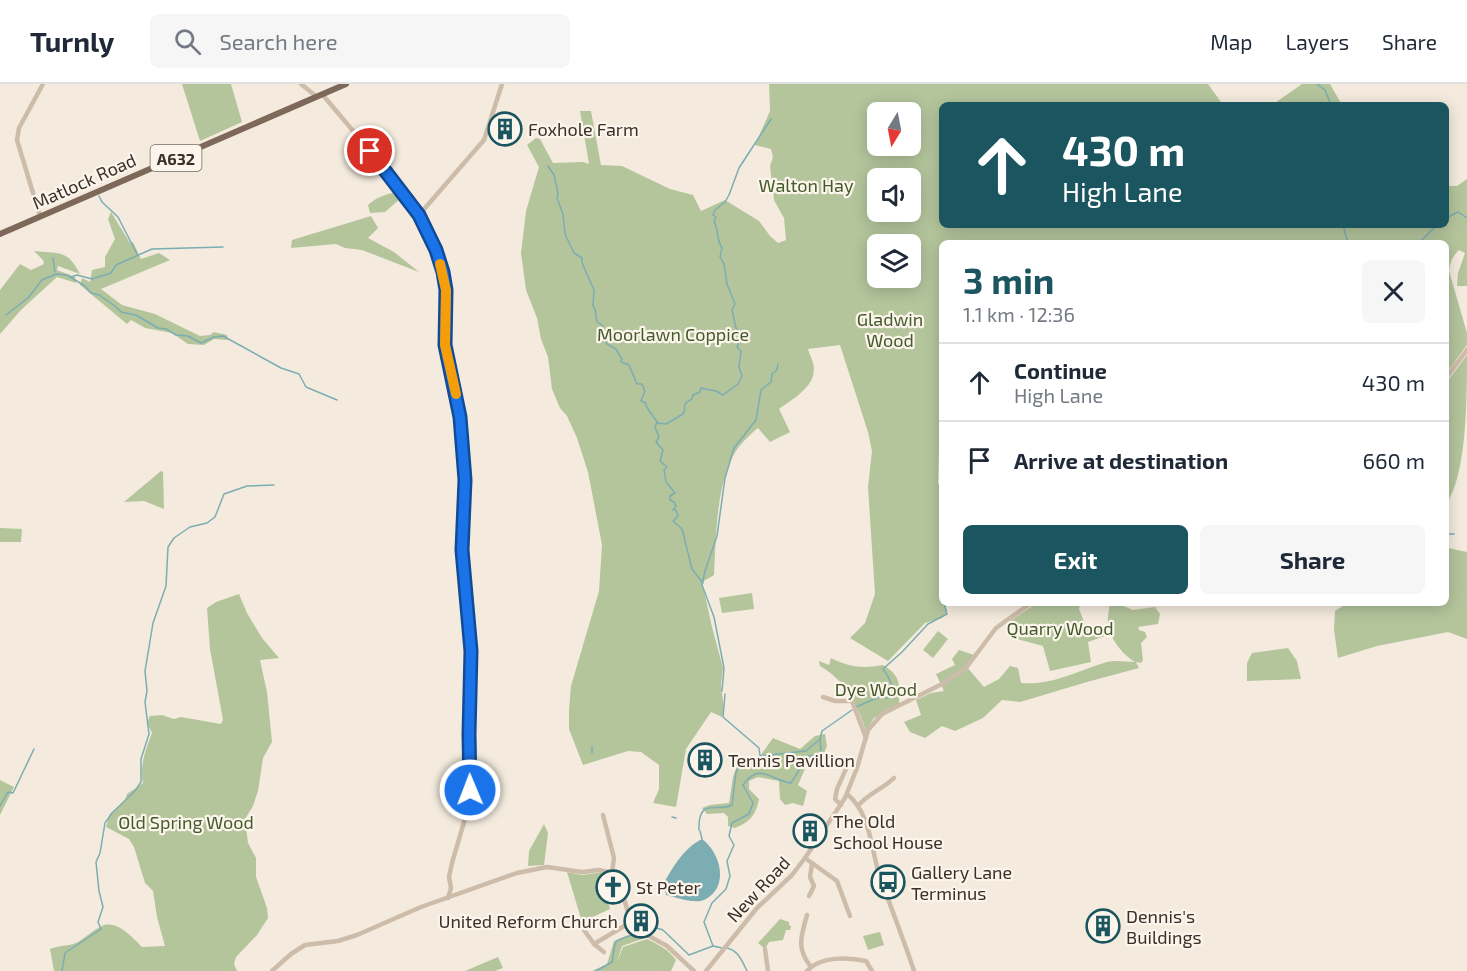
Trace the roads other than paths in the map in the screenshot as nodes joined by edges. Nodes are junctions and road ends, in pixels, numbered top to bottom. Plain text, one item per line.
1 (43, 84) edge
2 (301, 84) edge
3 (346, 84) edge
4 (502, 84) edge
5 (320, 96) junction
6 (419, 215) junction
7 (40, 216) junction
8 (0, 234) edge
9 (1467, 350) edge
10 (1449, 374) edge
11 (1027, 606) edge
12 (823, 697) dead end
13 (866, 738) junction
14 (846, 769) dead end
15 (894, 778) dead end
16 (847, 794) junction
17 (841, 805) junction
18 (858, 806) junction
19 (603, 816) dead end
20 (805, 858) junction
21 (812, 864) junction
22 (612, 873) junction
23 (451, 888) junction
24 (463, 893) junction
25 (813, 895) dead end
26 (448, 898) junction
27 (807, 915) dead end
28 (850, 916) dead end
29 (631, 922) junction
30 (584, 930) dead end
31 (594, 944) junction
32 (765, 949) dead end
33 (604, 952) dead end
34 (809, 969) edge
35 (272, 971) edge
36 (694, 971) edge
37 (706, 971) edge
38 (768, 971) edge
39 (872, 971) edge
40 (914, 971) edge

1 - 7 street
2 - 5 street
3 - 5 main road, Matlock Road / A632
4 - 6 street
5 - 6 street
5 - 7 main road, Matlock Road / A632
6 - 23 street
7 - 8 main road, Matlock Road / A632
9 - 10 street
11 - 13 street, New Road
12 - 13 street
13 - 16 street, New Road
14 - 17 street
15 - 18 street
16 - 17 street, New Road
16 - 18 street
17 - 20 street, New Road
18 - 40 street
19 - 22 street
20 - 21 street
20 - 37 street, New Road
21 - 25 street
21 - 28 street
22 - 24 street
22 - 29 street
23 - 24 street
23 - 26 street
24 - 26 street
26 - 35 street
27 - 34 street
29 - 31 street
29 - 36 street
30 - 31 street
31 - 33 street
32 - 38 street
34 - 39 street

